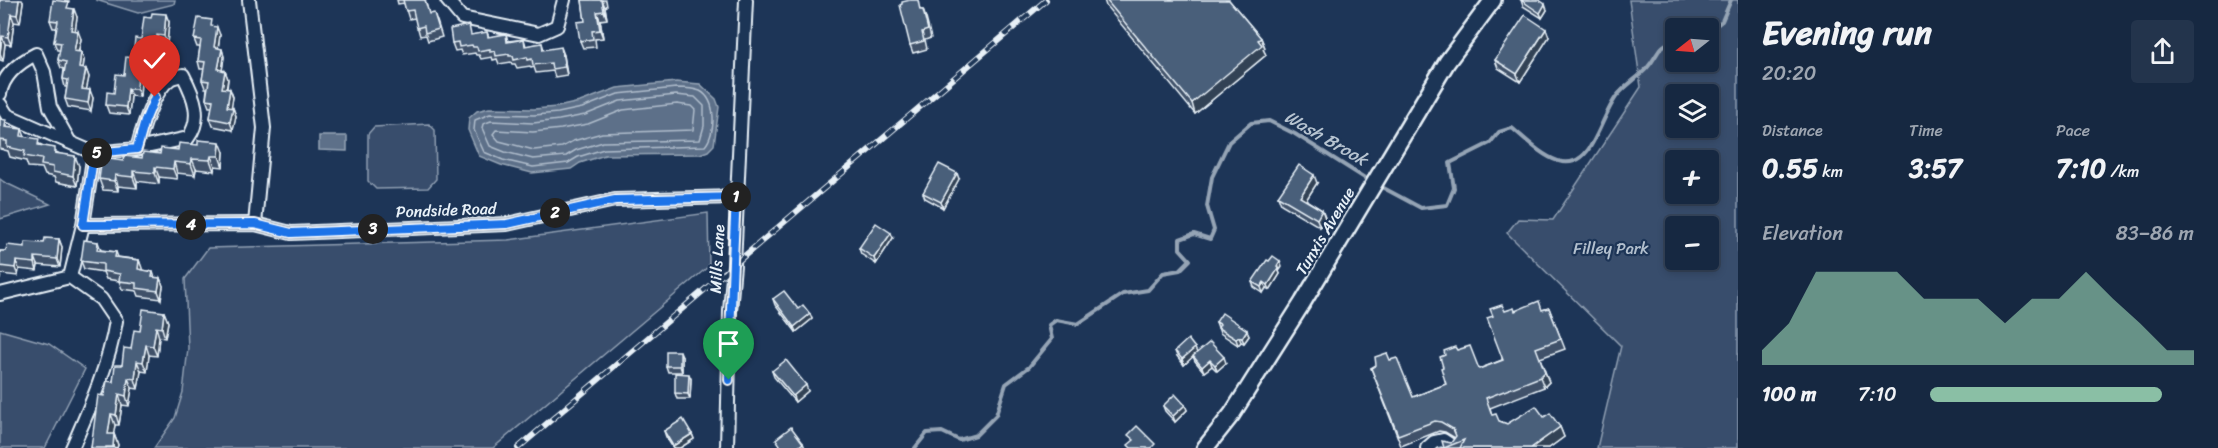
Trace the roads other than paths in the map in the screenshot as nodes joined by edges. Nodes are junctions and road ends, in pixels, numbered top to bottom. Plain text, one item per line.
1 (249, 0) edge
2 (447, 0) edge
3 (564, 0) edge
4 (746, 0) edge
5 (1493, 0) edge
6 (0, 94) edge
7 (0, 104) edge
8 (69, 141) junction
9 (137, 149) junction
10 (94, 153) junction
11 (736, 197) junction
12 (255, 224) junction
13 (83, 225) junction
14 (70, 277) junction
15 (0, 294) edge
16 (1452, 446) edge
17 (72, 448) edge
18 (727, 448) edge
19 (1204, 448) edge
20 (1427, 448) edge

1 - 12 street
2 - 3 street
4 - 11 street, Mills Lane
5 - 19 main road, Tunxis Avenue
6 - 8 street
7 - 8 street
8 - 10 street
9 - 9 street
9 - 10 street
10 - 13 street
11 - 12 street, Pondside Road
11 - 18 street, Mills Lane
12 - 13 street, Pondside Road
13 - 14 street
14 - 15 street
14 - 17 street
16 - 20 street

